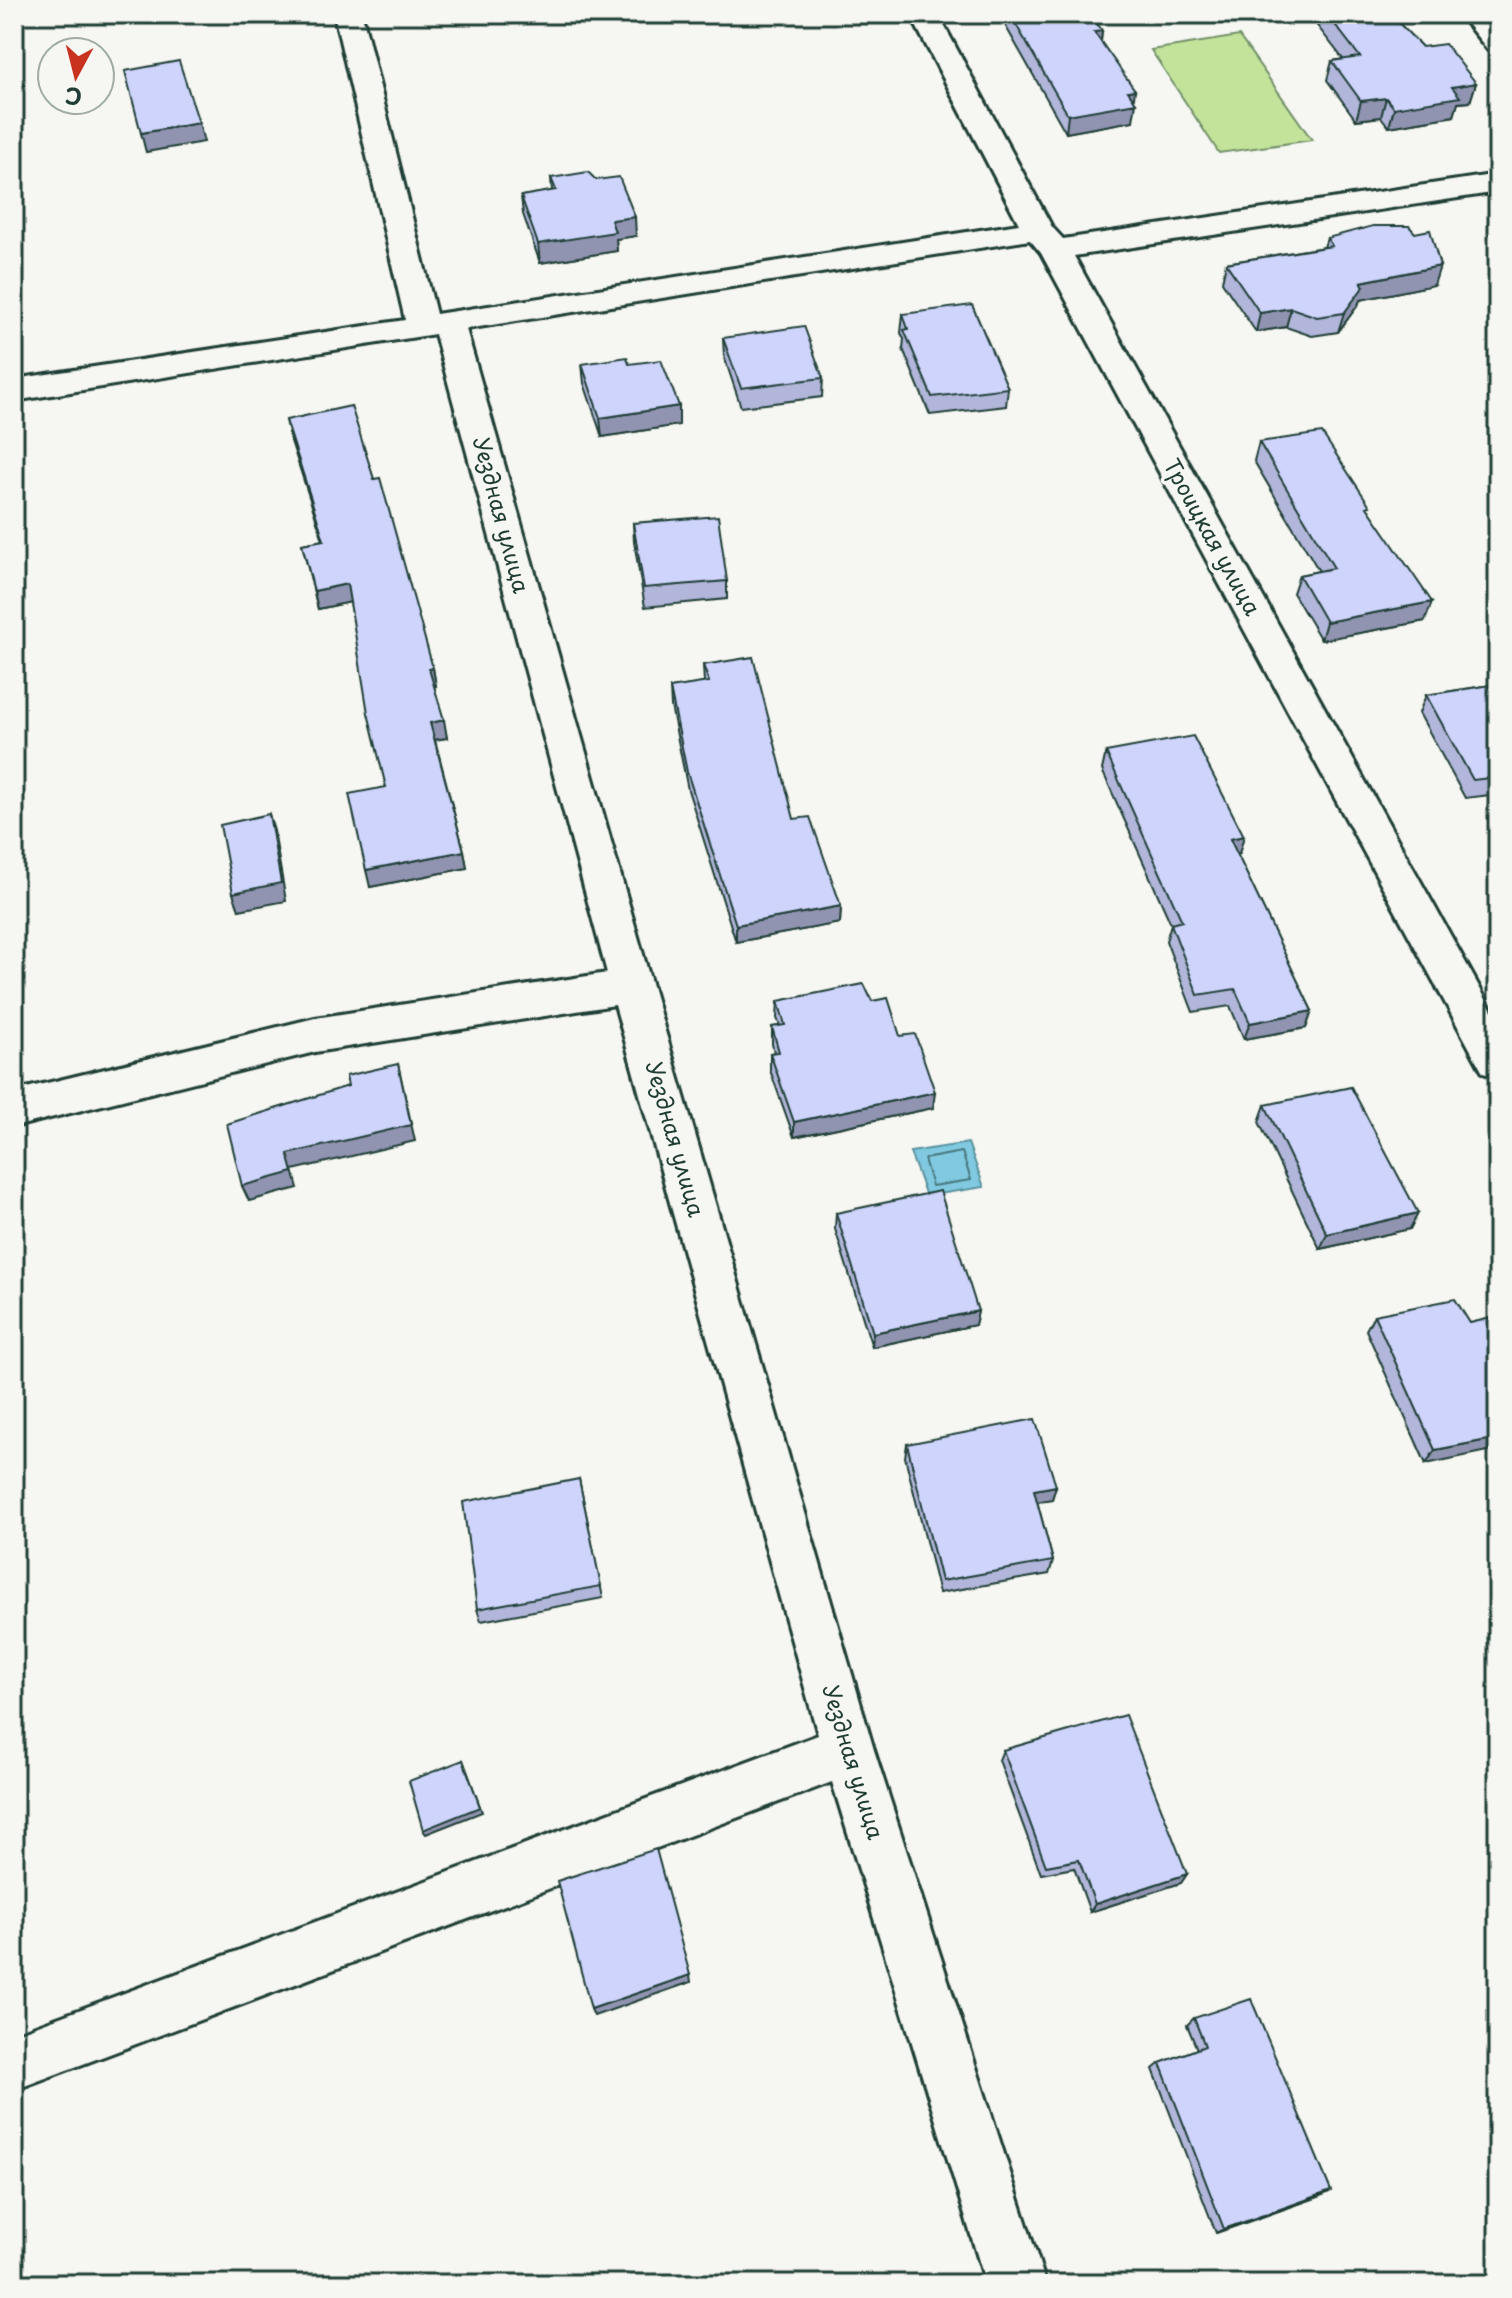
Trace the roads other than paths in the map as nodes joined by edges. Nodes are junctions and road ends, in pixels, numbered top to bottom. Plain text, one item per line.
1 (348, 14) edge
2 (924, 14) edge
3 (1473, 14) edge
4 (1498, 44) edge
5 (1498, 183) edge
6 (1047, 240) junction
7 (436, 325) junction
8 (14, 390) edge
9 (631, 986) junction
10 (1498, 1061) edge
11 (14, 1109) edge
12 (848, 1750) junction
13 (14, 2062) edge
14 (1016, 2284) edge

1 - 7 street, Уездная улица
2 - 6 street, Троицкая улица
3 - 4 street
5 - 6 street
6 - 7 street
6 - 10 street, Троицкая улица
7 - 8 street
7 - 9 street, Уездная улица
9 - 11 street
9 - 12 street, Уездная улица
12 - 13 street
12 - 14 street, Уездная улица

